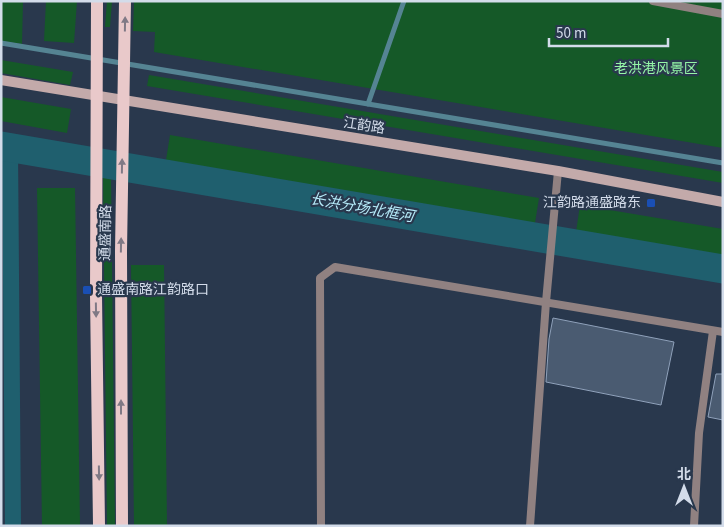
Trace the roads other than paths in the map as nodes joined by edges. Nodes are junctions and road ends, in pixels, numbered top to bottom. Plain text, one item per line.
1 (96, 1) edge
2 (125, 1) edge
3 (653, 1) edge
4 (723, 14) edge
5 (1, 80) edge
6 (95, 95) junction
7 (123, 99) junction
8 (558, 171) junction
9 (723, 202) edge
10 (546, 302) junction
11 (712, 331) junction
12 (723, 332) edge
13 (99, 526) edge
14 (122, 526) edge
15 (321, 526) edge
16 (530, 526) edge
17 (694, 526) edge

1 - 6 main road, 通盛南路
7 -> 2 main road, 通盛南路
3 - 4 lane
5 - 6 street, 江韵路
6 - 7 street, 江韵路
6 -> 13 main road, 通盛南路
7 - 8 street, 江韵路
14 -> 7 main road, 通盛南路
8 - 9 street, 江韵路
8 - 10 lane
10 - 11 lane
10 - 15 lane
10 - 16 lane
11 - 12 lane
11 - 17 lane

